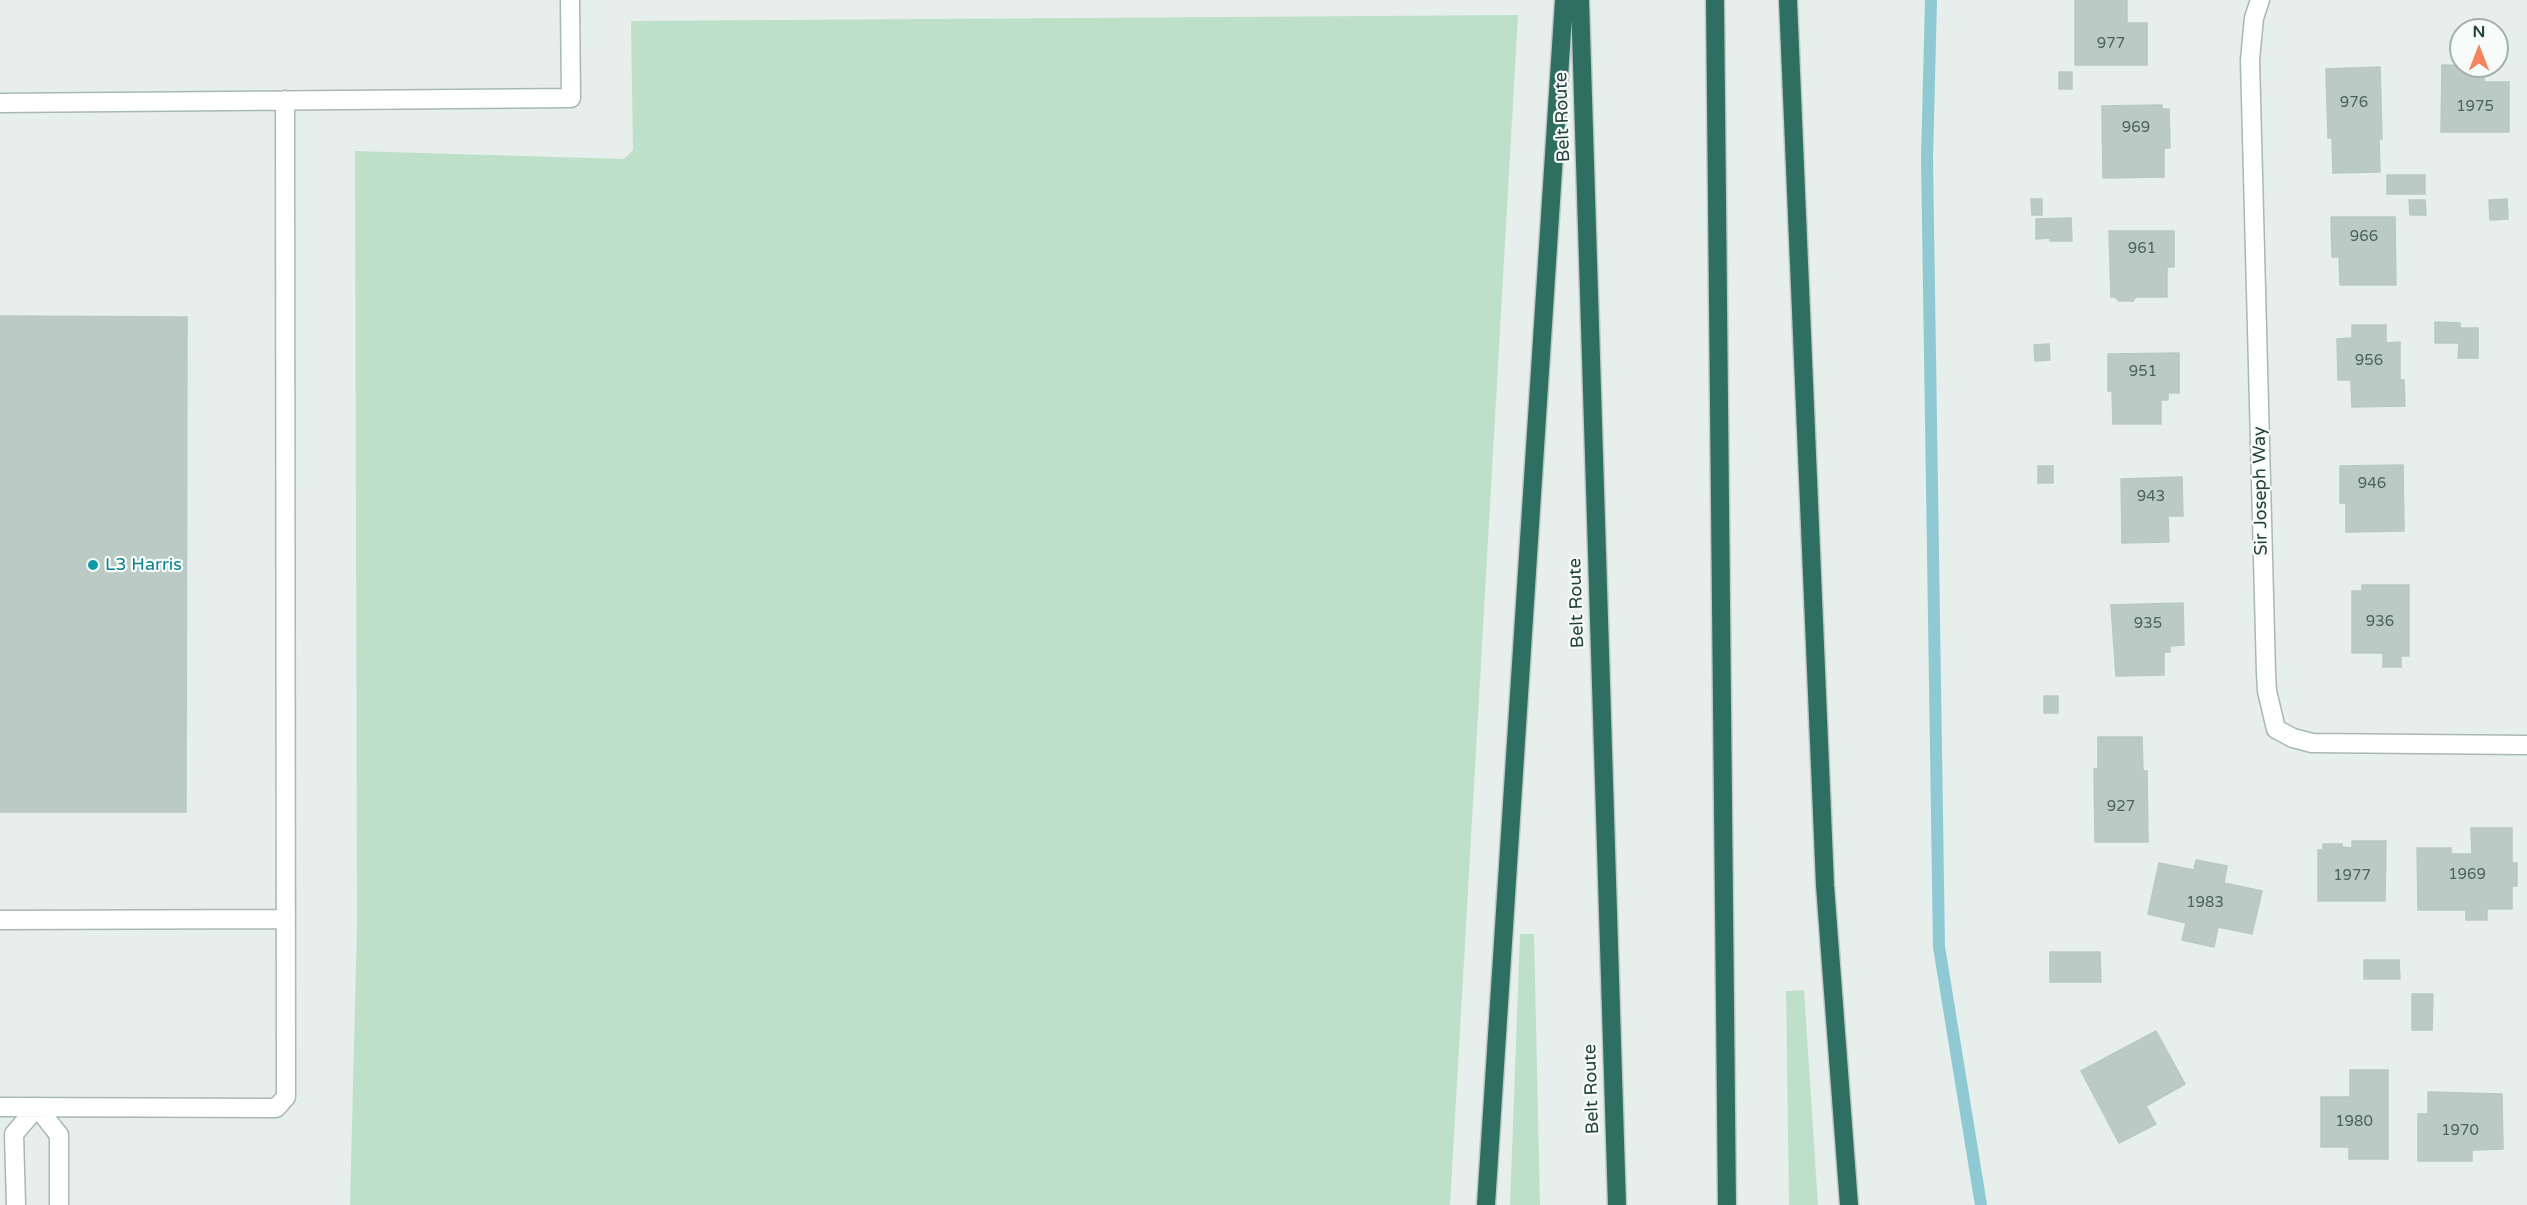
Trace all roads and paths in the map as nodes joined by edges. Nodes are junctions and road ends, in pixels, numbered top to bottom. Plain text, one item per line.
1 (570, 0) edge
2 (1564, 0) edge
3 (1580, 0) edge
4 (1715, 0) edge
5 (1788, 0) edge
6 (2260, 0) edge
7 (285, 100) junction
8 (0, 103) edge
9 (2527, 745) edge
10 (286, 919) junction
11 (0, 920) edge
12 (0, 1107) edge
13 (37, 1107) junction
14 (16, 1205) edge
15 (59, 1205) edge
16 (1486, 1205) edge
17 (1617, 1205) edge
18 (1727, 1205) edge
19 (1849, 1205) edge

1 - 7 street
2 - 16 highway
3 - 17 highway, Belt Route
4 - 18 highway
5 - 19 highway
6 - 9 street, Sir Joseph Way
7 - 8 street
7 - 10 street
10 - 11 street
10 - 13 street
12 - 13 street
13 - 14 street
13 - 15 street

